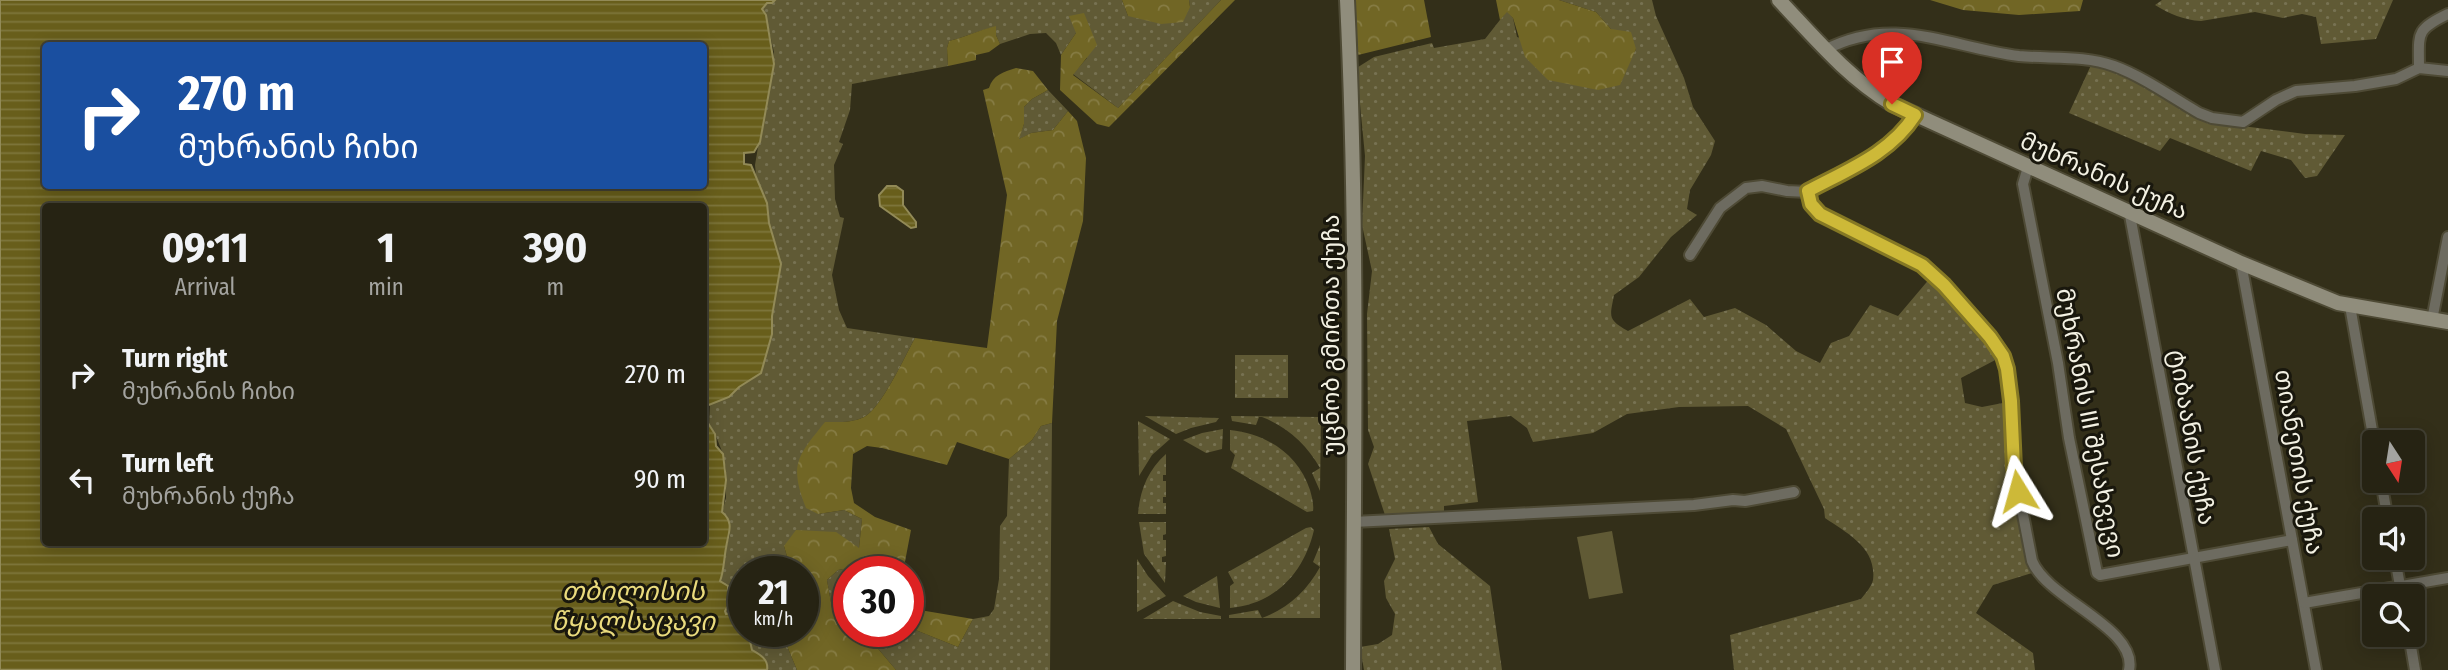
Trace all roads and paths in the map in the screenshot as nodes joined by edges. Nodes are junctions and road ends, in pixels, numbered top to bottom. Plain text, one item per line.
1 (1348, 0) edge
2 (1779, 0) edge
3 (2448, 14) edge
4 (1825, 50) junction
5 (2419, 68) junction
6 (2448, 71) edge
7 (1915, 115) junction
8 (2028, 167) junction
9 (1808, 191) junction
10 (2129, 210) junction
11 (2448, 237) edge
12 (1690, 255) dead end
13 (2241, 262) junction
14 (2350, 306) junction
15 (2432, 320) junction
16 (2448, 322) edge
17 (2372, 430) edge
18 (1794, 492) dead end
19 (1353, 522) junction
20 (2292, 540) junction
21 (2193, 558) junction
22 (2448, 578) edge
23 (2425, 585) edge
24 (2362, 596) edge
25 (2304, 603) junction
26 (2411, 647) edge
27 (1353, 670) edge
28 (2129, 670) edge
29 (2215, 670) edge
30 (2316, 670) edge
31 (2415, 670) edge

1 - 19 street, უცნობ გმირთა ქუჩა
2 - 4 street, მუხრანის ქუჩა
3 - 5 street
4 - 5 street
4 - 7 street, მუხრანის ქუჩა
5 - 6 street
7 - 8 street, მუხრანის ქუჩა
7 - 9 street
8 - 10 street, მუხრანის ქუჩა
8 - 21 street, მუხრანის III შესახვევი
9 - 12 street
9 - 28 street
10 - 13 street, მუხრანის ქუჩა
10 - 21 street, ტიბაანის ქუჩა
11 - 15 street
13 - 14 street, მუხრანის ქუჩა
13 - 20 street, თიანეთის ქუჩა
14 - 15 street, მუხრანის ქუჩა
14 - 17 street
15 - 16 street, მუხრანის ქუჩა
18 - 19 street
19 - 27 street, უცნობ გმირთა ქუჩა
20 - 21 street, მუხრანის III შესახვევი
20 - 25 street, თიანეთის ქუჩა
21 - 29 street, ტიბაანის ქუჩა
22 - 23 street
24 - 25 street
25 - 30 street, თიანეთის ქუჩა
26 - 31 street

